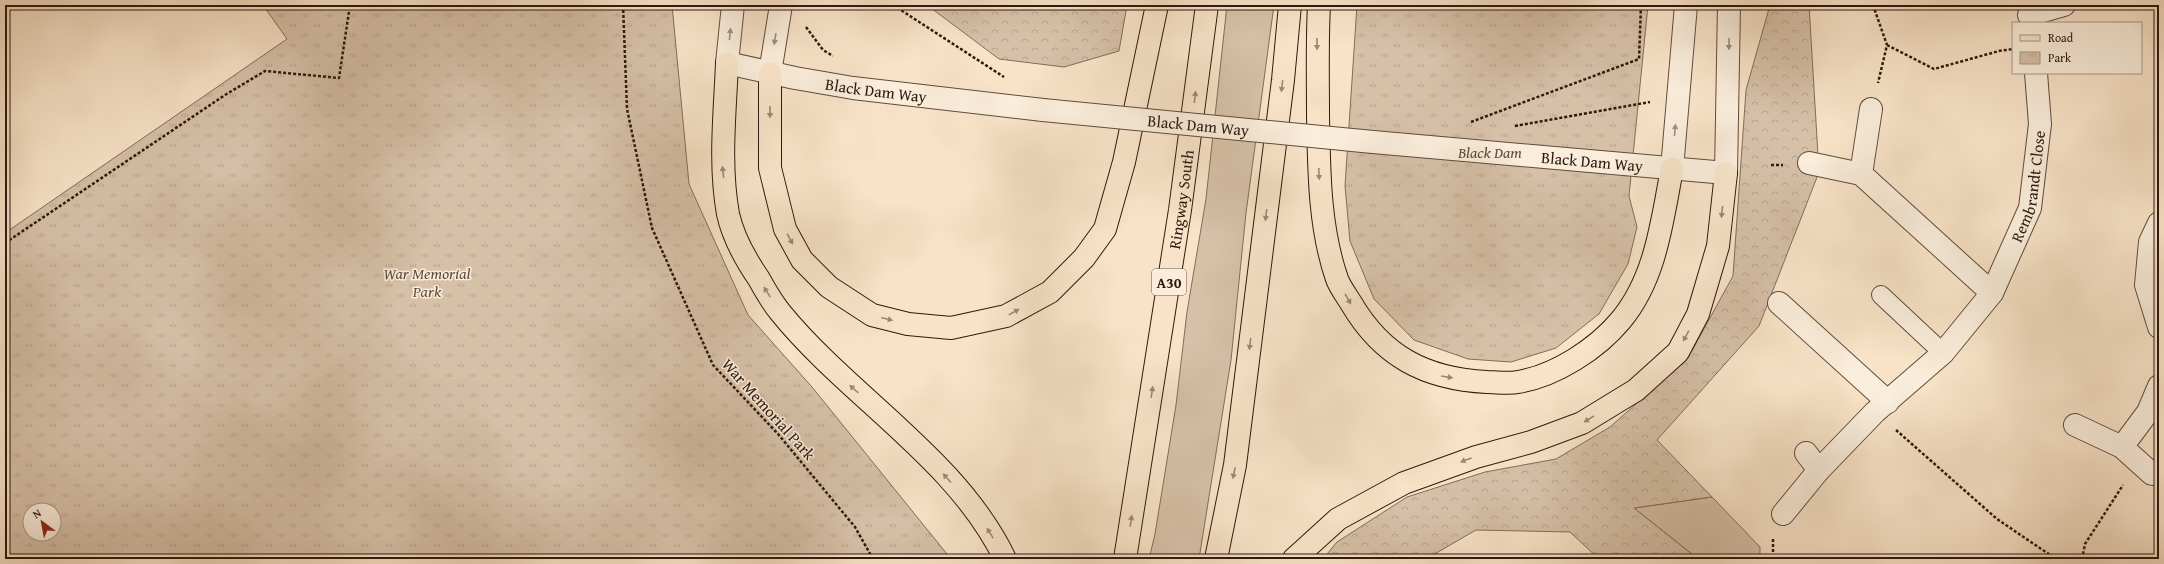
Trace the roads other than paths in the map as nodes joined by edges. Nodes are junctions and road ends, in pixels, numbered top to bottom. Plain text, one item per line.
1 (733, 5) edge
2 (780, 5) edge
3 (1157, 5) edge
4 (1207, 5) edge
5 (1290, 5) edge
6 (1319, 5) edge
7 (1686, 5) edge
8 (1730, 5) edge
9 (2064, 5) edge
10 (2028, 14) edge
11 (727, 63) junction
12 (770, 73) junction
13 (2036, 74) edge
14 (1871, 109) road end
15 (1809, 163) dead end
16 (1672, 169) junction
17 (1726, 173) junction
18 (1861, 174) junction
19 (2159, 223) edge
20 (1992, 293) junction
21 (1881, 295) dead end
22 (1779, 303) dead end
23 (2159, 327) edge
24 (1943, 353) junction
25 (2159, 386) edge
26 (1882, 407) junction
27 (2075, 425) dead end
28 (1806, 452) dead end
29 (1819, 470) junction
30 (1783, 514) dead end
31 (1005, 559) edge
32 (1124, 559) edge
33 (1216, 559) edge
34 (1294, 559) edge

11 -> 1 street
2 -> 12 street
12 -> 3 main road
32 -> 4 main road, Ringway South / A30
5 -> 33 main road
6 -> 16 main road
16 -> 7 street
8 -> 17 street
9 - 10 street
11 - 12 street, Black Dam Way
31 -> 11 main road
12 - 16 street, Black Dam Way, bridge
13 - 20 street, Rembrandt Close
14 - 18 street
15 - 18 street
16 - 17 street, Black Dam Way
17 -> 34 main road
18 - 20 street
19 - 23 street
20 - 24 street, Rembrandt Close
21 - 24 lane
22 - 26 street
24 - 26 street, Rembrandt Close
25 - 27 street
26 - 29 street, Rembrandt Close
28 - 29 street
29 - 30 street, Rembrandt Close

